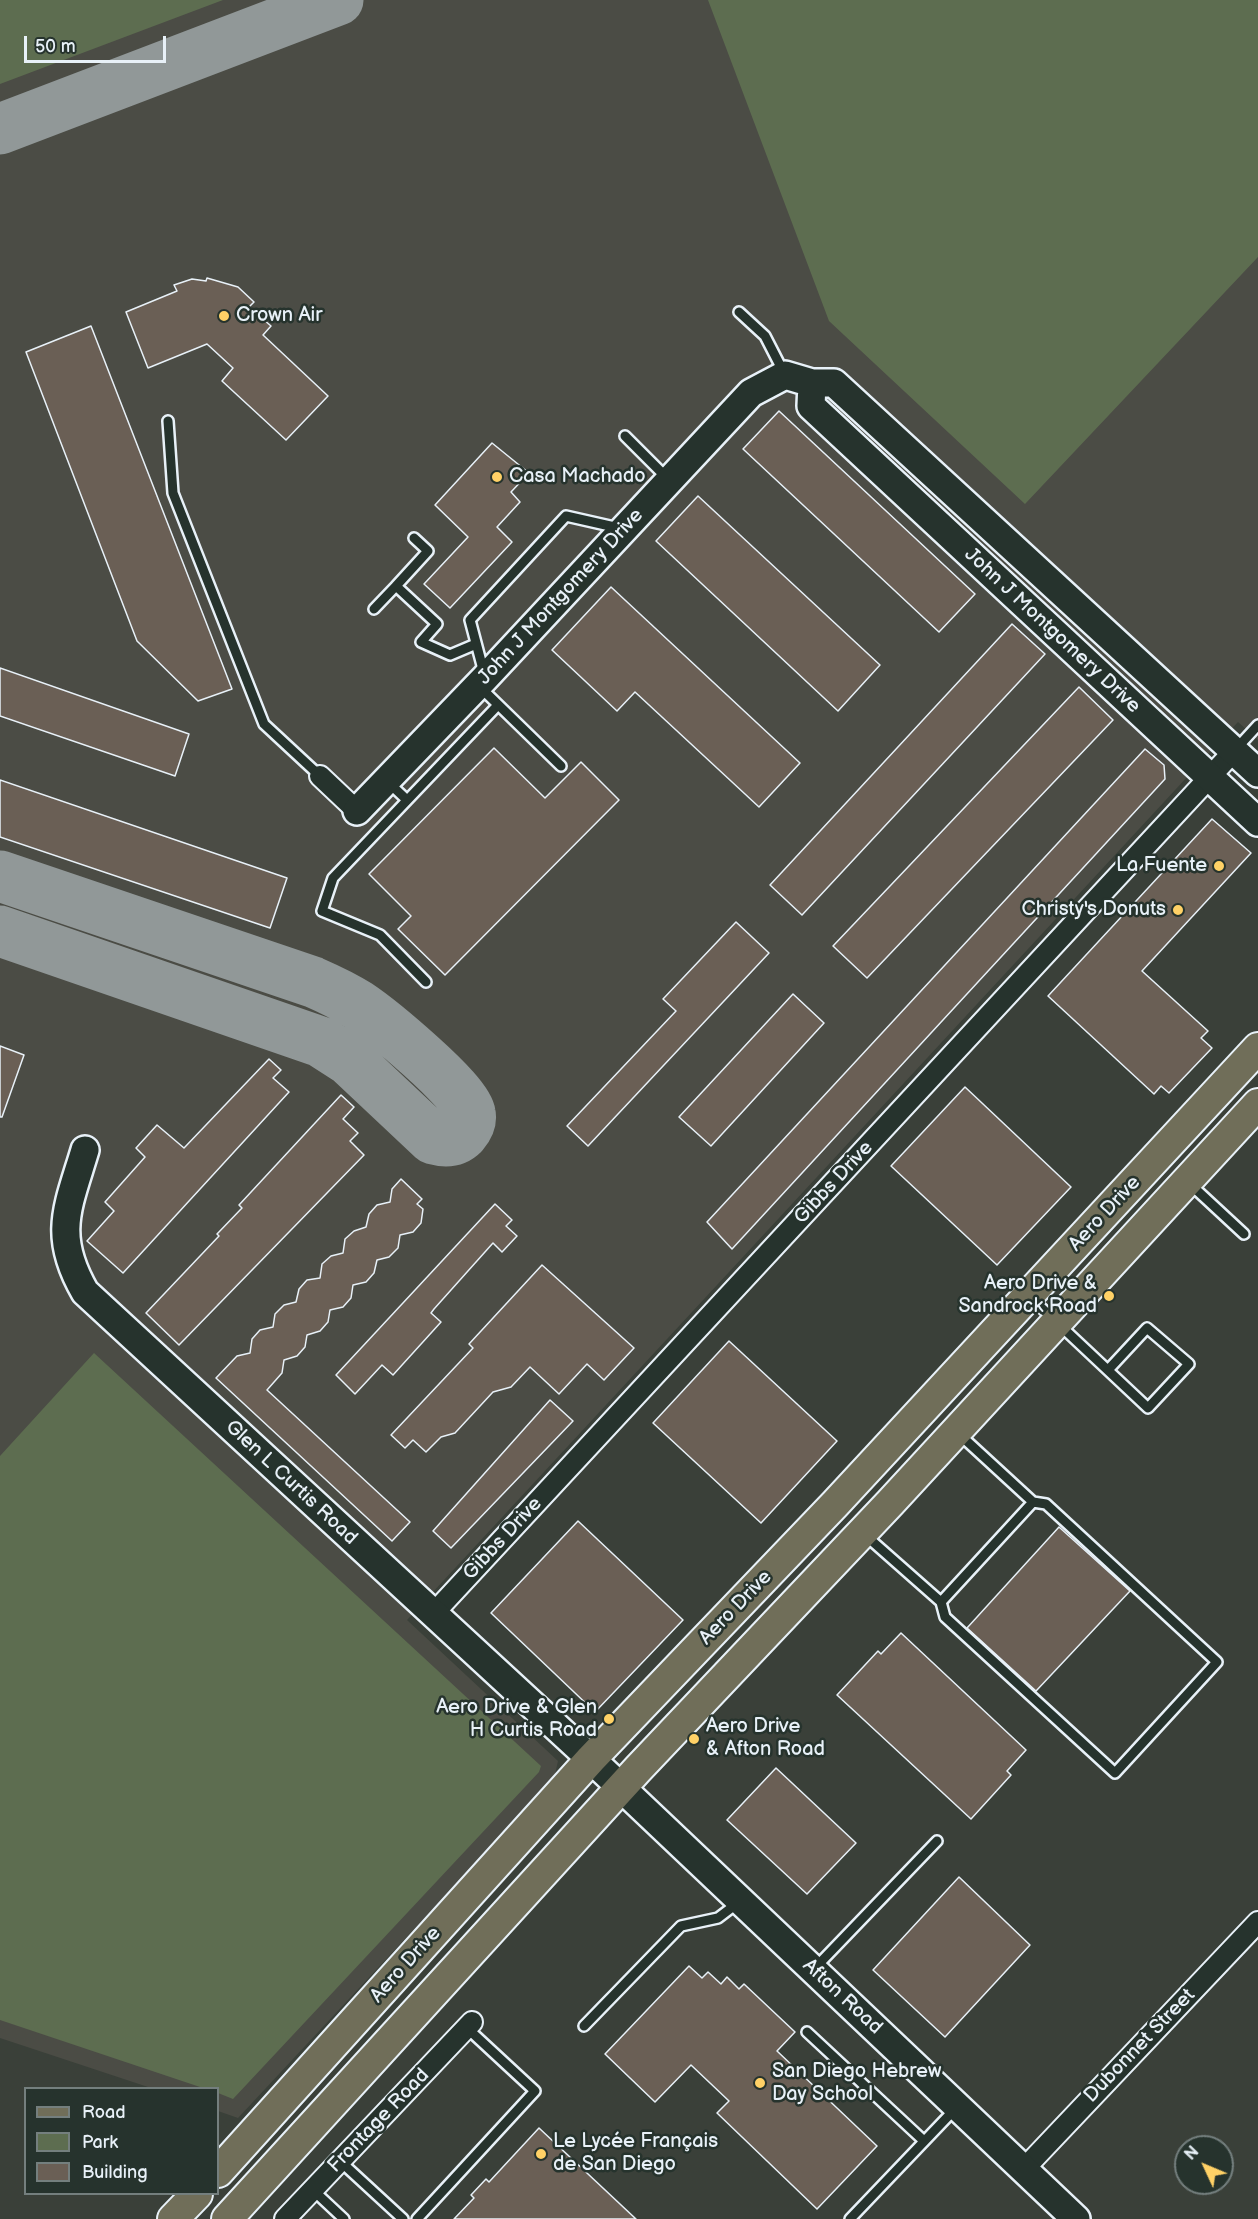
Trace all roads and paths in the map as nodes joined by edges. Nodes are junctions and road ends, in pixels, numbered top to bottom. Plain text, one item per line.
1 (739, 312) dead end
2 (785, 375) junction
3 (812, 383) junction
4 (168, 421) dead end
5 (625, 436) dead end
6 (670, 480) junction
7 (624, 529) junction
8 (414, 538) dead end
9 (396, 586) junction
10 (374, 609) dead end
11 (476, 644) junction
12 (482, 682) junction
13 (498, 705) junction
14 (1258, 725) edge
15 (1234, 751) junction
16 (561, 766) dead end
17 (1258, 773) edge
18 (320, 776) joint
19 (1210, 777) junction
20 (386, 781) junction
21 (407, 800) junction
22 (357, 811) joint
23 (1258, 822) edge
24 (426, 982) dead end
25 (1258, 1048) edge
26 (1258, 1104) edge
27 (85, 1150) dead end
28 (1187, 1181) junction
29 (1244, 1234) dead end
30 (1029, 1296) junction
31 (1057, 1322) junction
32 (1108, 1370) junction
33 (956, 1432) junction
34 (1033, 1502) junction
35 (863, 1532) junction
36 (941, 1602) junction
37 (433, 1614) junction
38 (607, 1774) junction
39 (937, 1841) dead end
40 (740, 1901) junction
41 (1258, 1922) edge
42 (813, 1970) junction
43 (469, 2025) joint
44 (584, 2026) dead end
45 (807, 2032) dead end
46 (957, 2106) junction
47 (924, 2141) junction
48 (340, 2161) junction
49 (1023, 2170) junction
50 (219, 2171) edge
51 (313, 2190) junction
52 (195, 2195) edge
53 (173, 2219) edge
54 (227, 2219) edge
55 (285, 2219) edge
56 (344, 2219) edge
57 (403, 2219) edge
58 (417, 2219) edge
59 (850, 2219) edge
60 (1075, 2219) edge

1 - 2 lane
2 - 3 street, John J Montgomery Drive
2 - 6 street, John J Montgomery Drive
3 - 15 street, John J Montgomery Drive
3 - 19 street, John J Montgomery Drive
4 - 18 lane
5 - 6 lane
6 - 7 street, John J Montgomery Drive
7 - 11 lane
7 - 12 street, John J Montgomery Drive
8 - 9 lane
9 - 10 lane
9 - 11 lane
11 - 12 lane
12 - 13 lane
12 - 20 street, John J Montgomery Drive
13 - 16 lane
13 - 21 lane
14 - 15 lane
15 - 17 street, John J Montgomery Drive
15 - 19 street, Gibbs Drive
18 - 22 street, John J Montgomery Drive
19 - 23 street, John J Montgomery Drive
19 - 37 street, Gibbs Drive
20 - 21 lane
20 - 22 street, John J Montgomery Drive
21 - 24 lane
25 - 30 main road, Aero Drive
26 - 28 main road, Aero Drive
27 - 37 street, Glen L Curtis Road
28 - 29 lane
28 - 31 main road, Aero Drive
30 - 31 lane
30 - 38 main road, Aero Drive
31 - 32 lane
31 - 33 main road, Aero Drive
32 - 32 lane
33 - 34 lane
33 - 35 main road, Aero Drive
34 - 36 lane
34 - 36 lane
35 - 36 lane
35 - 38 main road, Aero Drive
37 - 38 street, Glen L Curtis Road
38 - 40 street, Afton Road
38 - 50 main road, Aero Drive
38 - 54 main road, Aero Drive
39 - 42 lane
40 - 42 street, Afton Road
40 - 44 lane
41 - 49 street, Dubonnet Street
42 - 46 street, Afton Road
43 - 48 street, Frontage Road
43 - 58 lane
45 - 47 lane
46 - 47 lane
46 - 49 street, Afton Road
47 - 59 lane
48 - 51 street, Frontage Road
48 - 57 lane
49 - 60 street, Afton Road
51 - 55 street, Frontage Road
51 - 56 lane
52 - 53 main road

